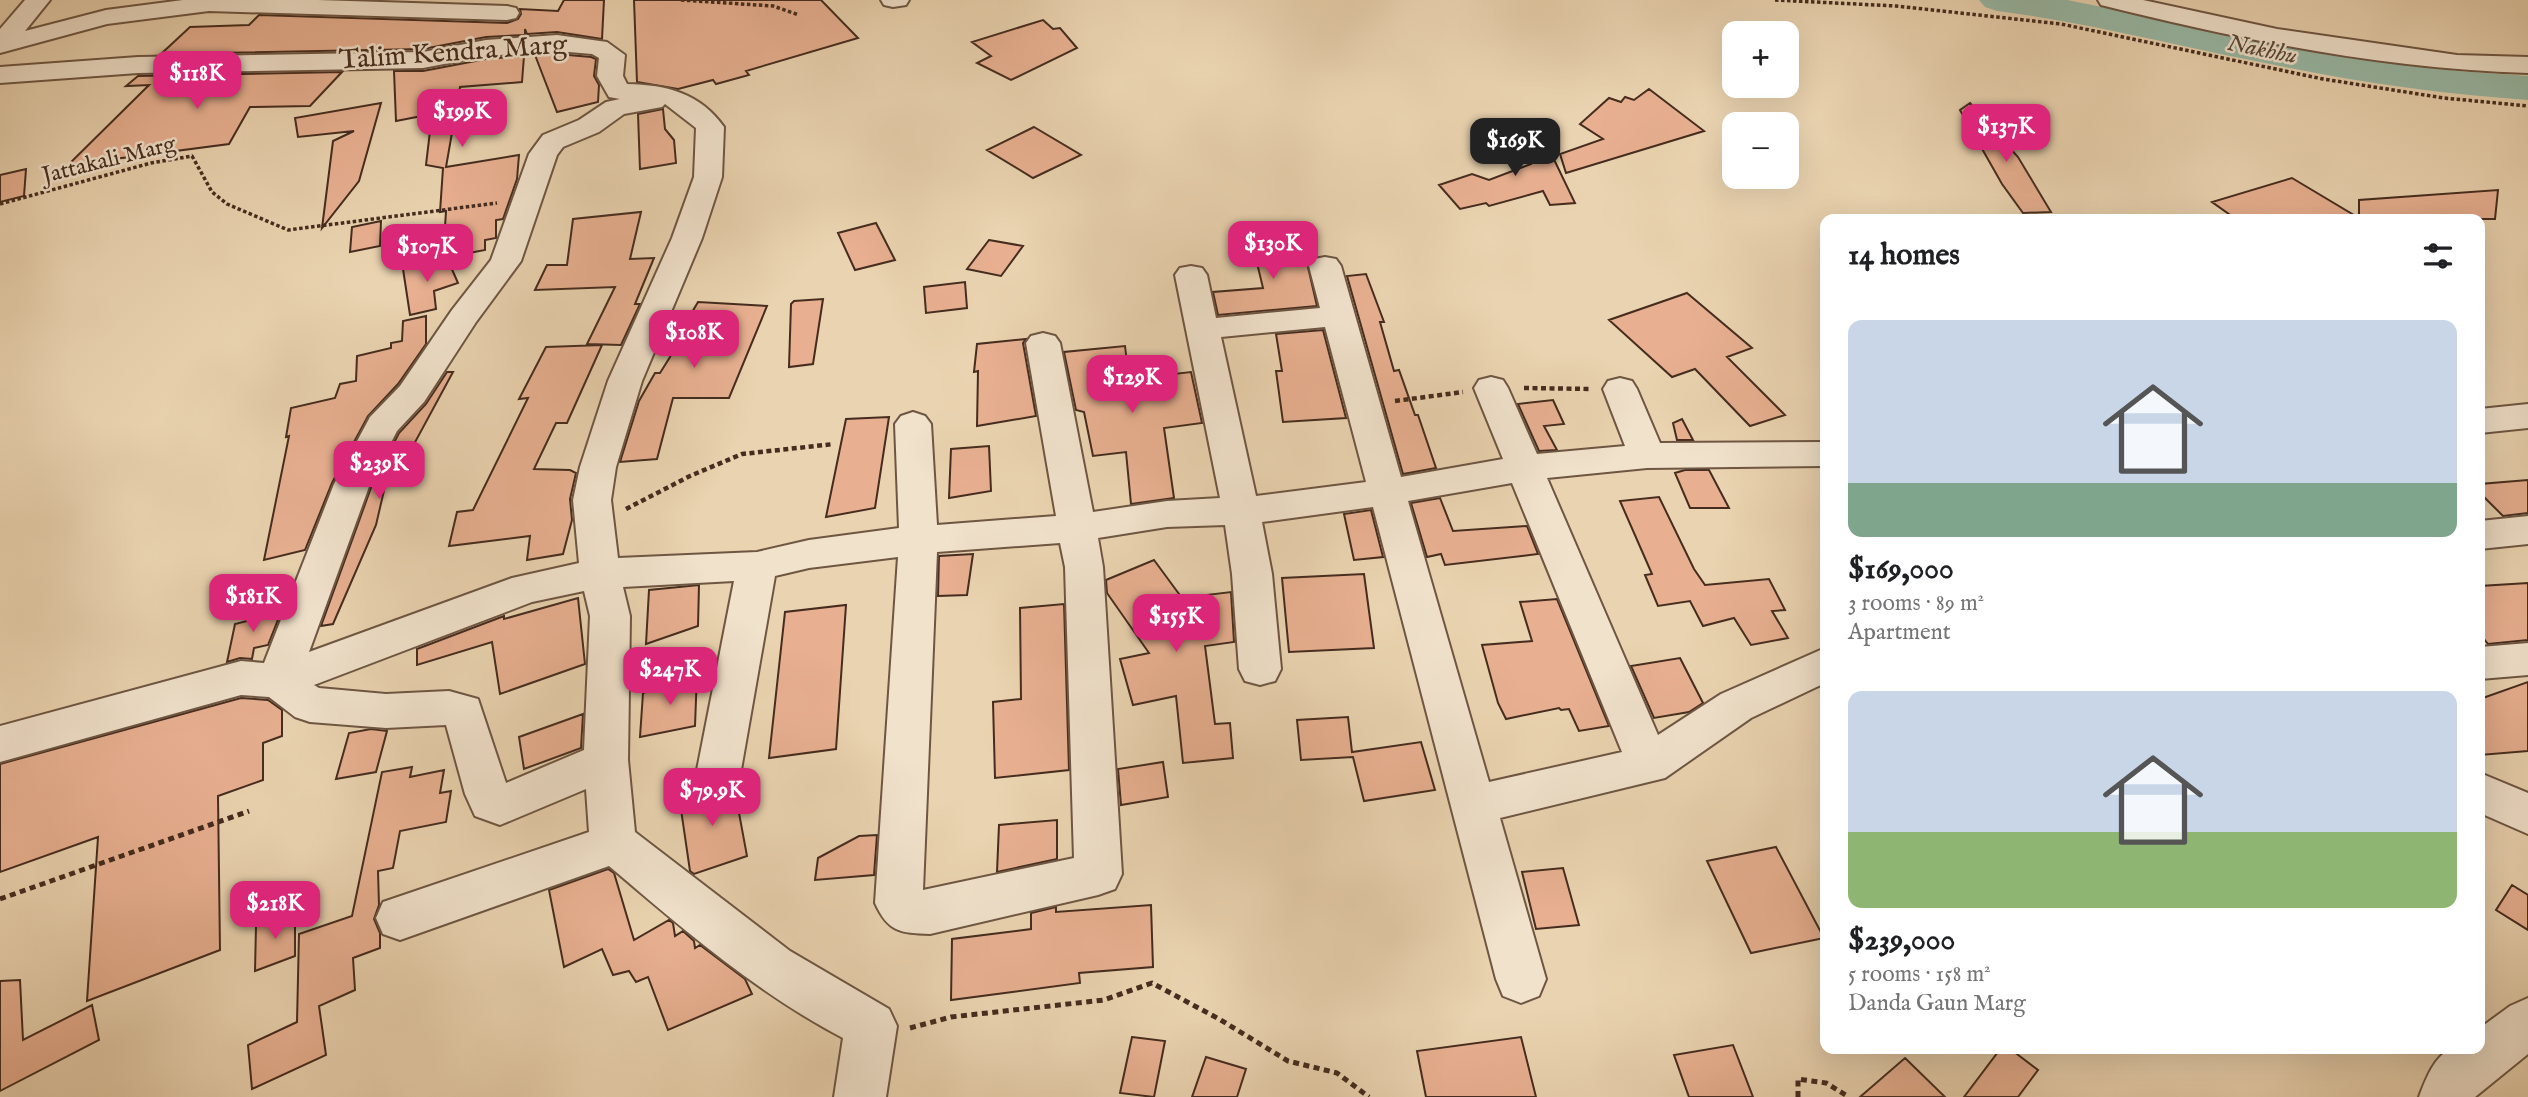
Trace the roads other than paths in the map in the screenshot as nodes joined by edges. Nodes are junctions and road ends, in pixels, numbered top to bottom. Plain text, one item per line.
1 (38, 0) edge
2 (2110, 0) edge
3 (211, 2) edge
4 (513, 7) edge
5 (0, 45) edge
6 (486, 48) junction
7 (2528, 65) edge
8 (0, 75) edge
9 (680, 102) junction
10 (1325, 266) dead end
11 (1191, 275) dead end
12 (1339, 316) junction
13 (1203, 329) junction
14 (1043, 343) dead end
15 (1491, 388) dead end
16 (1620, 389) dead end
17 (2528, 416) edge
18 (2485, 420) edge
19 (913, 424) dead end
20 (1820, 454) edge
21 (1647, 456) junction
22 (1524, 468) junction
23 (1387, 492) junction
24 (1241, 511) junction
25 (1077, 528) junction
26 (2528, 530) edge
27 (2485, 534) edge
28 (918, 540) junction
29 (757, 566) junction
30 (600, 573) junction
31 (2528, 659) edge
32 (2485, 663) edge
33 (1820, 666) edge
34 (1260, 670) dead end
35 (278, 681) junction
36 (0, 744) edge
37 (606, 760) junction
38 (1649, 765) junction
39 (719, 770) dead end
40 (1473, 805) junction
41 (613, 844) junction
42 (400, 918) dead end
43 (1521, 979) dead end
44 (2528, 1023) edge
45 (860, 1097) edge
46 (2445, 1097) edge

1 - 5 street
2 - 7 street
3 - 4 street
3 - 5 street
4 - 6 street
6 - 8 street, Talim Kendra Marg
6 - 9 street, Talim Kendra Marg
9 - 30 street, Talim Kendra Marg
9 - 35 street
10 - 12 street
11 - 13 street
12 - 13 street
12 - 23 street
13 - 24 street
14 - 25 street
15 - 22 street
16 - 21 street
17 - 18 street
19 - 28 street
20 - 21 street
21 - 22 street
22 - 23 street
22 - 38 street
23 - 24 street
23 - 40 street
24 - 25 street
24 - 34 street
25 - 28 street
25 - 28 street
26 - 27 street
28 - 29 street
29 - 30 street
29 - 39 street
30 - 35 street
30 - 37 street, Talim Kendra Marg
31 - 32 street
33 - 38 street
35 - 36 street
35 - 37 street
37 - 41 street, Talim Kendra Marg
38 - 40 street
40 - 43 street
41 - 42 street
41 - 45 street
44 - 46 street

